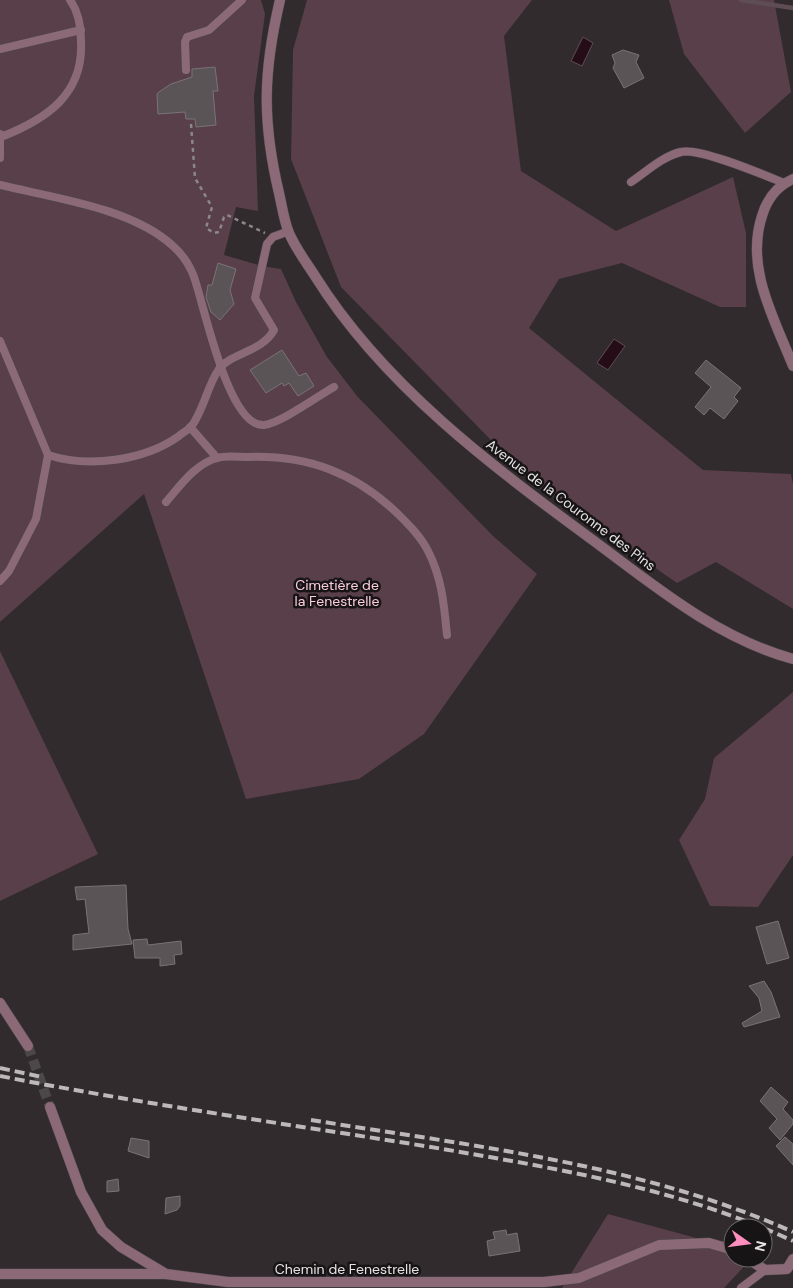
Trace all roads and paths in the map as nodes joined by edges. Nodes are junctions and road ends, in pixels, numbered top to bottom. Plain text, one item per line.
1 (70, 0) edge
2 (242, 0) edge
3 (280, 0) edge
4 (81, 30) junction
5 (0, 49) edge
6 (186, 70) dead end
7 (191, 124) dead end
8 (1, 135) edge
9 (0, 158) edge
10 (789, 181) edge
11 (631, 182) dead end
12 (0, 186) edge
13 (288, 231) junction
14 (273, 237) junction
15 (0, 341) edge
16 (793, 366) edge
17 (220, 367) junction
18 (334, 387) dead end
19 (190, 427) junction
20 (48, 454) junction
21 (218, 458) junction
22 (166, 502) dead end
23 (0, 582) edge
24 (447, 635) dead end
25 (793, 659) edge
26 (0, 1003) edge
27 (28, 1046) tunnel mouth
28 (50, 1107) tunnel mouth
29 (723, 1247) edge
30 (793, 1259) edge
31 (762, 1268) edge
32 (765, 1270) junction
33 (0, 1274) edge
34 (166, 1274) junction
35 (741, 1288) edge

1 - 4 lane
2 - 6 lane
3 - 13 street, Avenue de la Couronne des Pins
4 - 5 lane
4 - 8 lane
7 - 14 path
8 - 9 lane
10 - 11 lane
10 - 16 street
12 - 17 lane
13 - 14 lane
13 - 25 street, Avenue de la Couronne des Pins
14 - 17 lane
15 - 20 lane
17 - 18 lane
17 - 19 lane
19 - 20 lane
19 - 21 lane
20 - 23 lane
21 - 22 lane
21 - 24 lane
26 - 27 street
28 - 34 street, Chemin de Fenestrelle
29 - 34 street, Chemin de Fenestrelle
30 - 32 street
31 - 32 street
32 - 35 lane
33 - 34 street

